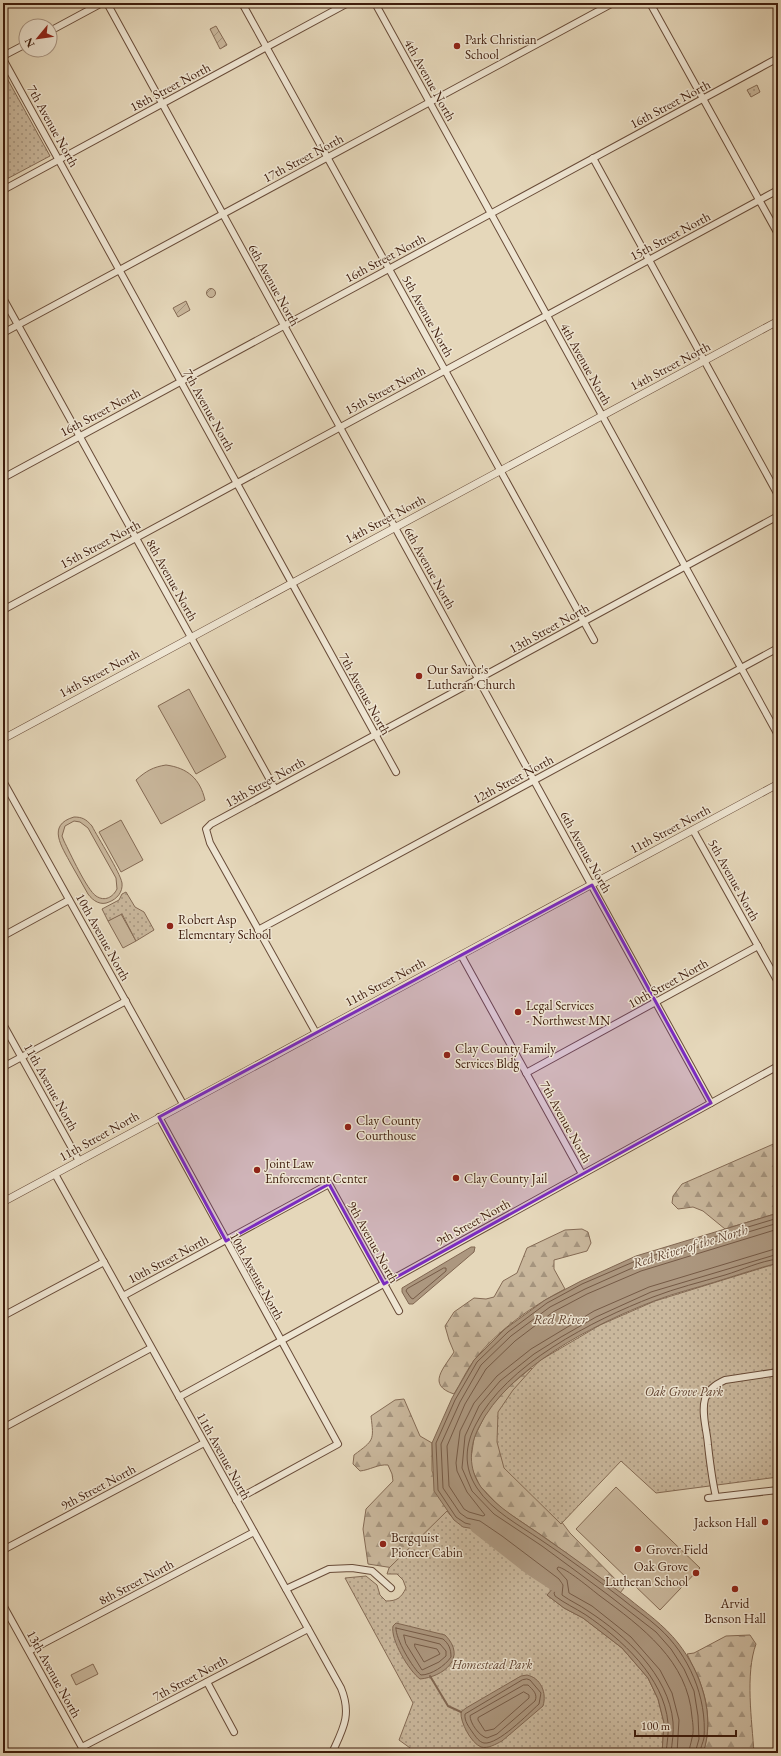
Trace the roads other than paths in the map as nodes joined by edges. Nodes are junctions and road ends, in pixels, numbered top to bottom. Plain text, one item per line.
1 (102, 3) edge
2 (107, 3) edge
3 (242, 3) edge
4 (348, 3) edge
5 (375, 3) edge
6 (613, 3) edge
7 (650, 3) edge
8 (58, 27) edge
9 (266, 47) junction
10 (18, 49) edge
11 (3, 57) edge
12 (778, 58) edge
13 (703, 98) junction
14 (429, 103) junction
15 (162, 104) junction
16 (327, 158) junction
17 (593, 158) junction
18 (59, 160) junction
19 (3, 190) edge
20 (778, 190) edge
21 (759, 200) junction
22 (490, 213) junction
23 (223, 214) junction
24 (778, 234) edge
25 (649, 260) junction
26 (389, 269) junction
27 (120, 270) junction
28 (3, 298) edge
29 (547, 315) junction
30 (778, 321) edge
31 (18, 325) junction
32 (284, 325) junction
33 (3, 333) edge
34 (704, 361) junction
35 (445, 370) junction
36 (181, 381) junction
37 (602, 416) junction
38 (340, 427) junction
39 (79, 436) junction
40 (500, 471) junction
41 (3, 478) edge
42 (237, 483) junction
43 (778, 496) edge
44 (778, 516) edge
45 (395, 527) junction
46 (136, 538) junction
47 (685, 567) junction
48 (292, 583) junction
49 (3, 610) edge
50 (584, 622) junction
51 (191, 638) junction
52 (594, 640) dead end
53 (778, 648) edge
54 (741, 668) junction
55 (478, 679) junction
56 (375, 735) junction
57 (778, 735) edge
58 (3, 740) edge
59 (396, 772) dead end
60 (3, 780) edge
61 (534, 780) junction
62 (778, 784) edge
63 (274, 790) junction
64 (693, 830) junction
65 (592, 885) junction
66 (69, 900) junction
67 (258, 930) junction
68 (3, 936) edge
69 (758, 946) junction
70 (461, 955) junction
71 (775, 971) edge
72 (778, 982) edge
73 (126, 1001) junction
74 (656, 1002) junction
75 (3, 1024) edge
76 (316, 1033) junction
77 (21, 1057) junction
78 (778, 1066) edge
79 (3, 1067) edge
80 (526, 1073) junction
81 (711, 1102) junction
82 (183, 1104) junction
83 (159, 1117) junction
84 (79, 1161) junction
85 (55, 1174) junction
86 (582, 1174) junction
87 (329, 1184) joint
88 (3, 1202) edge
89 (226, 1241) junction
90 (104, 1262) junction
91 (384, 1284) junction
92 (123, 1296) junction
93 (399, 1311) dead end
94 (3, 1316) edge
95 (281, 1342) junction
96 (151, 1348) junction
97 (778, 1372) edge
98 (179, 1398) junction
99 (3, 1428) edge
100 (204, 1443) junction
101 (778, 1490) edge
102 (716, 1497) junction
103 (708, 1498) dead end
104 (236, 1500) junction
105 (254, 1532) junction
106 (3, 1550) edge
107 (392, 1588) dead end
108 (286, 1589) junction
109 (3, 1605) edge
110 (5, 1614) edge
111 (308, 1629) junction
112 (29, 1651) junction
113 (207, 1682) junction
114 (234, 1732) dead end
115 (83, 1750) edge
116 (332, 1753) edge

1 - 8 street
2 - 15 street, 6th Avenue North
3 - 9 street, 5th Avenue North
4 - 9 street, 18th Street North
5 - 14 street, 4th Avenue North
6 - 14 street, 17th Street North
7 - 13 street
9 - 15 street, 18th Street North
9 - 16 street, 5th Avenue North
10 - 11 street
11 - 18 street, 7th Avenue North
12 - 13 street, 16th Street North
13 - 17 street, 16th Street North
13 - 21 street
14 - 16 street, 17th Street North
14 - 22 street, 4th Avenue North
15 - 18 street, 18th Street North
15 - 23 street, 6th Avenue North
16 - 23 street, 17th Street North
16 - 26 street, 5th Avenue North
17 - 22 street, 16th Street North
17 - 25 street
18 - 19 street, 18th Street North
18 - 27 street, 7th Avenue North
20 - 21 street, 15th Street North
21 - 24 street
21 - 25 street, 15th Street North
22 - 26 street, 16th Street North
22 - 29 street, 4th Avenue North
23 - 27 street, 17th Street North
23 - 32 street, 6th Avenue North
25 - 29 street, 15th Street North
25 - 34 street
26 - 32 street, 16th Street North
26 - 35 street, 5th Avenue North
27 - 31 street, 17th Street North
27 - 36 street, 7th Avenue North
28 - 31 street, 8th Avenue North
29 - 35 street, 15th Street North
29 - 37 street, 4th Avenue North
30 - 34 street, 14th Street North
31 - 33 street, 17th Street North
31 - 39 street, 8th Avenue North
32 - 36 street, 16th Street North
32 - 38 street, 6th Avenue North
34 - 37 street, 14th Street North
34 - 43 street
35 - 38 street, 15th Street North
35 - 40 street, 5th Avenue North
36 - 39 street, 16th Street North
36 - 42 street, 7th Avenue North
37 - 40 street, 14th Street North
37 - 47 street, 4th Avenue North
38 - 42 street, 15th Street North
38 - 45 street, 6th Avenue North
39 - 41 street, 16th Street North
39 - 46 street, 8th Avenue North
40 - 45 street, 14th Street North
40 - 50 street, 5th Avenue North
42 - 46 street, 15th Street North
42 - 48 street, 7th Avenue North
44 - 47 street, 13th Street North
45 - 48 street, 14th Street North
45 - 55 street, 6th Avenue North
46 - 49 street, 15th Street North
46 - 51 street, 8th Avenue North
47 - 50 street, 13th Street North
47 - 54 street, 4th Avenue North
48 - 51 street, 14th Street North
48 - 56 street, 7th Avenue North
50 - 52 street, 5th Avenue North
50 - 55 street, 13th Street North
51 - 58 street, 14th Street North
51 - 63 street, 8th Avenue North
53 - 54 street, 12th Street North
54 - 57 street, 4th Avenue North
54 - 61 street, 12th Street North
55 - 56 street, 13th Street North
55 - 61 street, 6th Avenue North
56 - 59 street, 7th Avenue North
56 - 63 street, 13th Street North
60 - 66 street, 10th Avenue North
61 - 65 street, 6th Avenue North
61 - 67 street, 12th Street North
62 - 64 street, 11th Street North
63 - 67 street, 13th Street North
64 - 65 street, 11th Street North
64 - 69 street, 5th Avenue North
65 - 70 street, 11th Street North
65 - 74 street, 6th Avenue North
66 - 68 street
66 - 73 street, 10th Avenue North
67 - 76 street
69 - 71 street, 5th Avenue North
69 - 74 street, 10th Street North
70 - 76 street, 11th Street North
70 - 80 street, 7th Avenue North
71 - 72 street, 5th Avenue North
73 - 77 street
73 - 82 street, 10th Avenue North
74 - 80 street, 10th Street North
74 - 81 street, 6th Avenue North
75 - 77 street, 11th Avenue North
76 - 82 street, 11th Street North
77 - 79 street
77 - 84 street, 11th Avenue North
78 - 81 street, 9th Street North
80 - 86 street, 7th Avenue North
81 - 86 street, 9th Street North
82 - 83 street, 11th Street North
83 - 84 street, 11th Street North
83 - 89 street, 10th Avenue North
84 - 85 street, 11th Street North
85 - 88 street, 11th Street North
85 - 90 street, 11th Avenue North
86 - 91 street, 9th Street North
87 - 89 street, 10th Street North
87 - 91 street, 9th Avenue North
89 - 92 street, 10th Street North
89 - 95 street, 10th Avenue North
90 - 92 street, 11th Avenue North
90 - 94 street
91 - 93 street, 9th Avenue North
91 - 95 street, 9th Street North
92 - 96 street, 11th Avenue North
95 - 98 street, 9th Street North
95 - 104 street, 10th Avenue North
96 - 98 street, 11th Avenue North
96 - 99 street
97 - 102 street
98 - 100 street, 11th Avenue North
100 - 104 street, 11th Avenue North
100 - 106 street, 9th Street North
101 - 102 street
102 - 103 street
104 - 105 street, 11th Avenue North
105 - 108 street, 11th Avenue North
105 - 112 street, 8th Street North
107 - 108 street
108 - 111 street, 11th Avenue North
109 - 110 street, 13th Avenue North
110 - 112 street, 13th Avenue North
111 - 113 street, 7th Street North
111 - 116 street, 11th Avenue North
112 - 115 street, 13th Avenue North
113 - 114 street
113 - 115 street, 7th Street North

